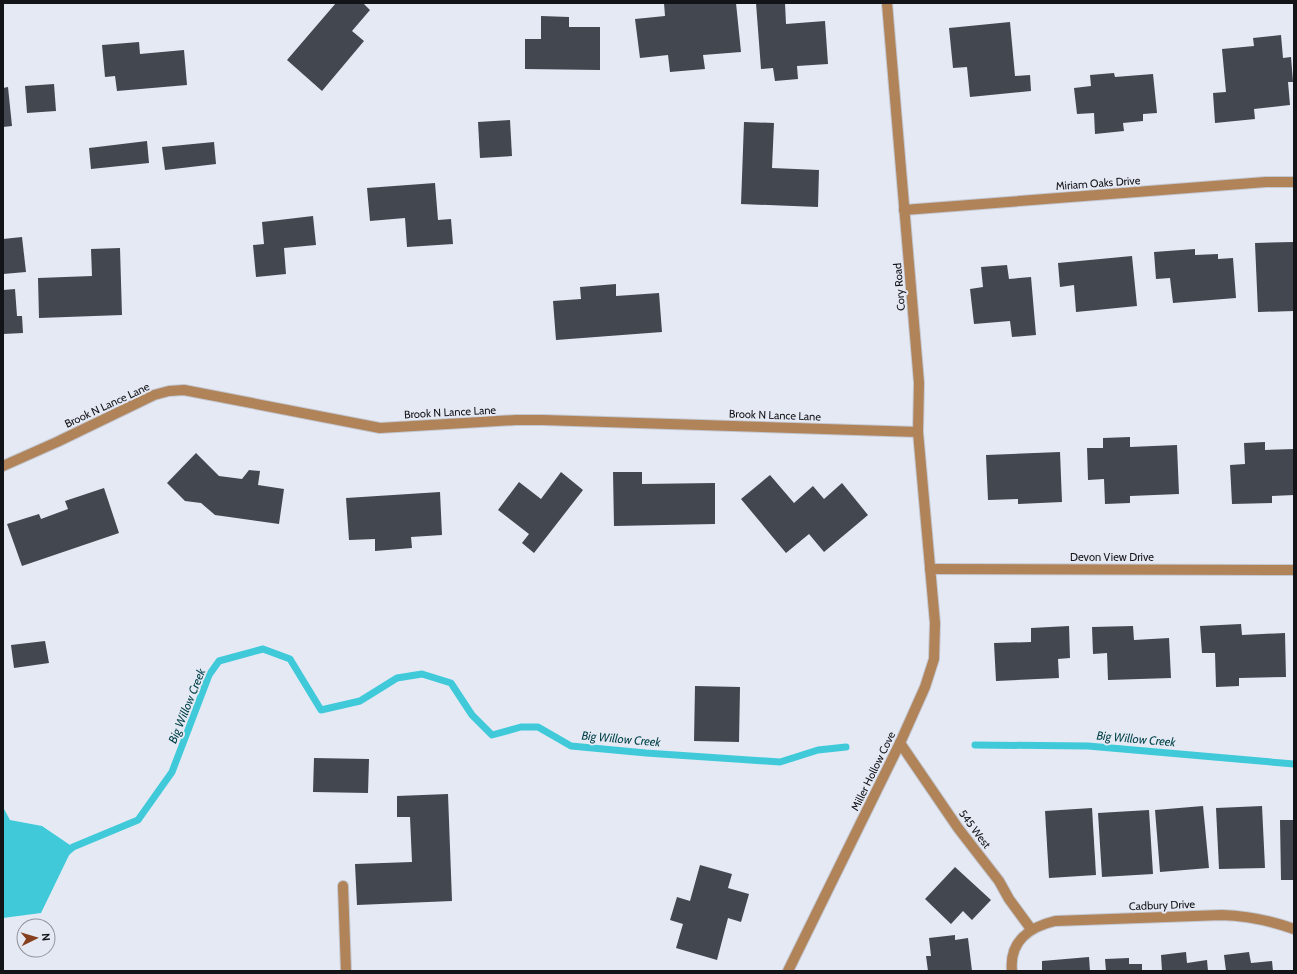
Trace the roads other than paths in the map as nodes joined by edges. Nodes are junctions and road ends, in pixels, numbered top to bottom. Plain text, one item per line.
1 (887, 3) edge
2 (1294, 182) edge
3 (904, 210) junction
4 (918, 432) junction
5 (3, 466) edge
6 (930, 569) junction
7 (1294, 570) edge
8 (900, 743) junction
9 (343, 886) dead end
10 (1031, 929) junction
11 (1294, 929) edge
12 (346, 971) edge
13 (788, 971) edge
14 (1012, 971) edge

1 - 3 street, Cory Road
2 - 3 street, Miriam Oaks Drive
3 - 4 street, Cory Road
4 - 5 street, Brook N Lance Lane
4 - 6 street, Cory Road
6 - 7 street, Devon View Drive
6 - 8 street, Miller Hollow Cove
8 - 10 street, 545 West
8 - 13 street, Miller Hollow Cove
9 - 12 street
10 - 11 street, Cadbury Drive
10 - 14 street

